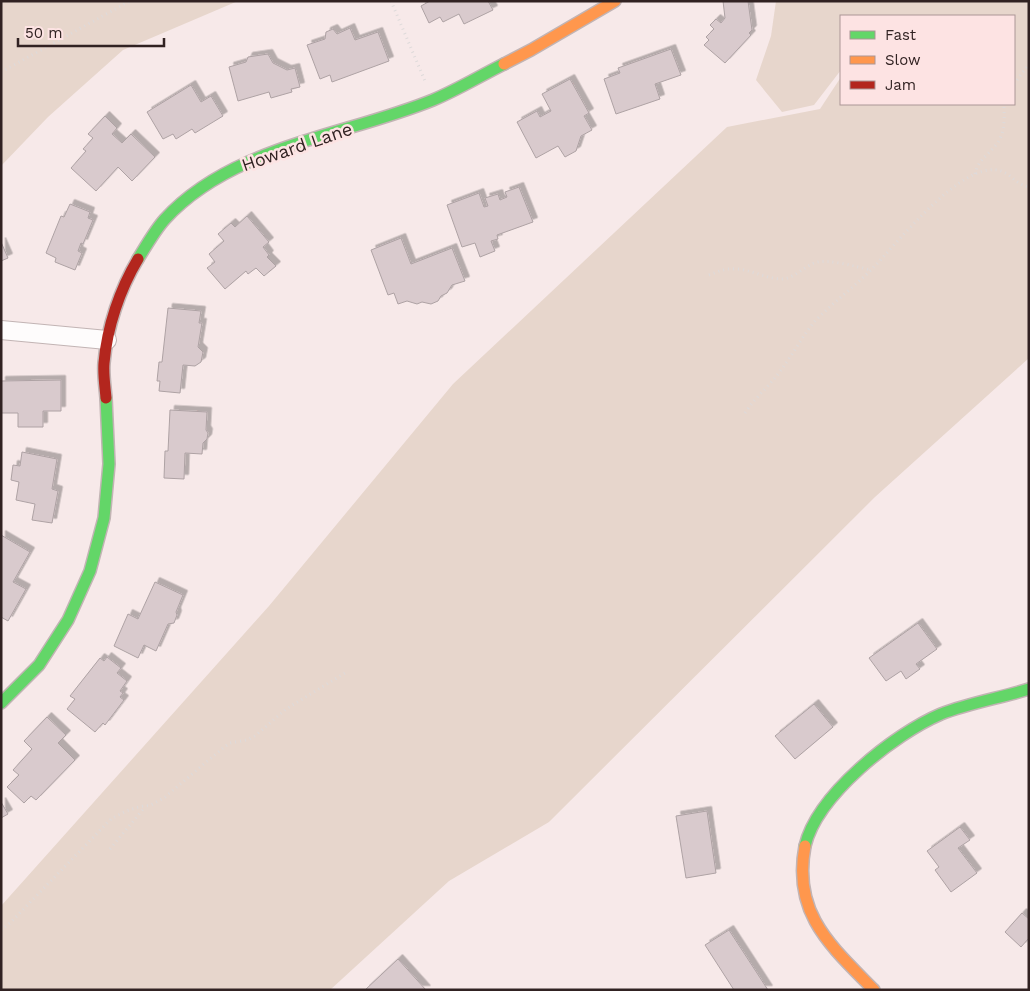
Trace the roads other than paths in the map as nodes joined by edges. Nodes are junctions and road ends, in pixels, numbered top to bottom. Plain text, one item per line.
1 (616, 1) edge
2 (1, 330) edge
3 (107, 340) junction
4 (1029, 688) edge
5 (1, 703) edge
6 (874, 990) edge

1 - 3 street, Howard Lane
2 - 3 street
3 - 5 street, Howard Lane
4 - 6 street

